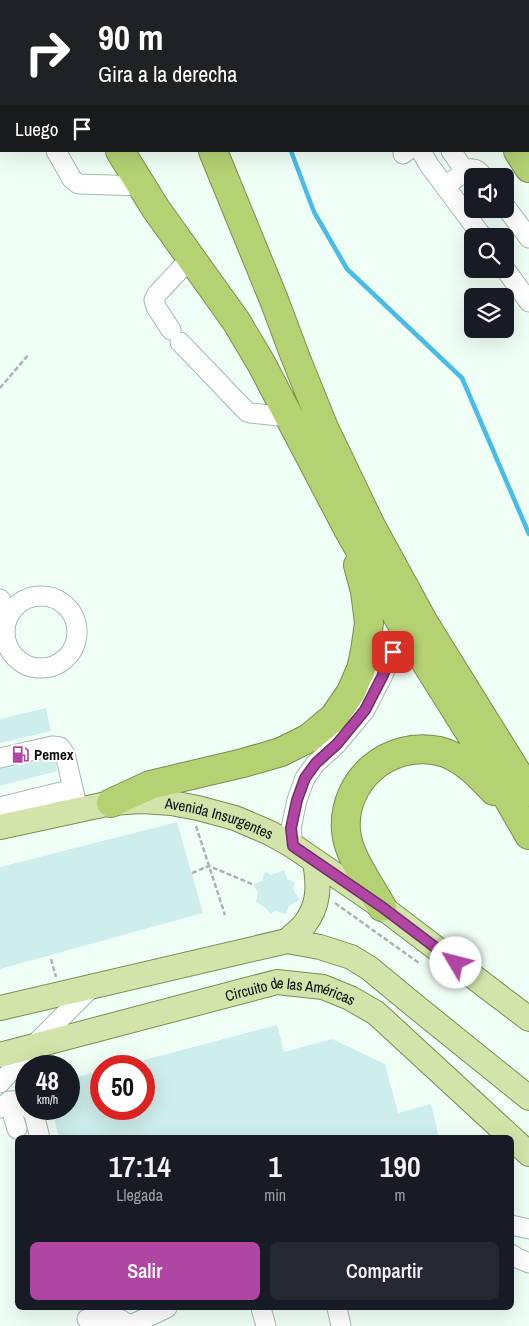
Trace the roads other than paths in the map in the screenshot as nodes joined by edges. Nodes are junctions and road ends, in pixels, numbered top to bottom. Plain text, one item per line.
1 (57, 152) edge
2 (121, 152) edge
3 (214, 152) edge
4 (411, 152) edge
5 (452, 152) edge
6 (519, 152) edge
7 (468, 168) edge
8 (529, 168) edge
9 (464, 178) edge
10 (142, 186) junction
11 (445, 186) junction
12 (514, 218) edge
13 (476, 228) edge
14 (529, 238) edge
15 (191, 258) junction
16 (512, 278) edge
17 (529, 302) edge
18 (289, 417) junction
19 (348, 529) junction
20 (5, 606) edge
21 (393, 652) dead end
22 (4, 653) edge
23 (0, 758) edge
24 (529, 792) edge
25 (75, 800) junction
26 (111, 803) junction
27 (0, 807) edge
28 (0, 827) edge
29 (525, 829) edge
30 (293, 846) junction
31 (315, 862) junction
32 (382, 907) junction
33 (286, 941) junction
34 (95, 984) junction
35 (0, 1008) edge
36 (529, 1019) edge
37 (32, 1047) junction
38 (0, 1055) edge
39 (0, 1083) edge
40 (529, 1098) edge
41 (12, 1105) edge
42 (36, 1120) edge
43 (17, 1129) dead end
44 (39, 1135) edge
45 (508, 1135) edge
46 (514, 1140) edge
47 (529, 1154) edge
48 (514, 1226) edge
49 (529, 1229) edge
50 (514, 1256) edge
51 (529, 1262) edge
52 (163, 1310) edge
53 (262, 1310) edge
54 (337, 1310) edge
55 (86, 1317) edge
56 (131, 1326) edge
57 (266, 1326) edge
58 (341, 1326) edge

1 - 10 lane
2 - 10 highway
3 - 24 highway
4 - 11 lane
5 - 7 lane
6 - 8 highway
9 - 11 lane
10 - 15 highway
11 - 13 lane
12 - 14 lane
15 - 18 highway
15 - 18 lane
16 - 17 lane
18 - 19 highway
19 - 26 highway
19 - 29 highway
20 - 22 lane
20 - 22 lane
21 - 30 lane
23 - 25 lane
25 - 26 main road, Avenida Insurgentes
25 - 27 lane
25 - 28 main road, Avenida Insurgentes
26 - 30 main road, Avenida Insurgentes
29 - 32 highway
30 - 31 main road, Avenida Insurgentes
31 - 32 main road, Avenida Insurgentes
31 - 33 main road
32 - 36 main road, Avenida Insurgentes
33 - 34 main road
33 - 40 main road
34 - 35 main road
34 - 37 lane
37 - 38 main road, Circuito de las Américas
37 - 39 lane
37 - 45 main road, Circuito de las Américas
41 - 43 lane
42 - 44 lane
46 - 47 main road, Circuito de las Américas
48 - 49 lane
50 - 51 lane
52 - 56 lane
53 - 57 lane
54 - 58 lane
55 - 56 lane

